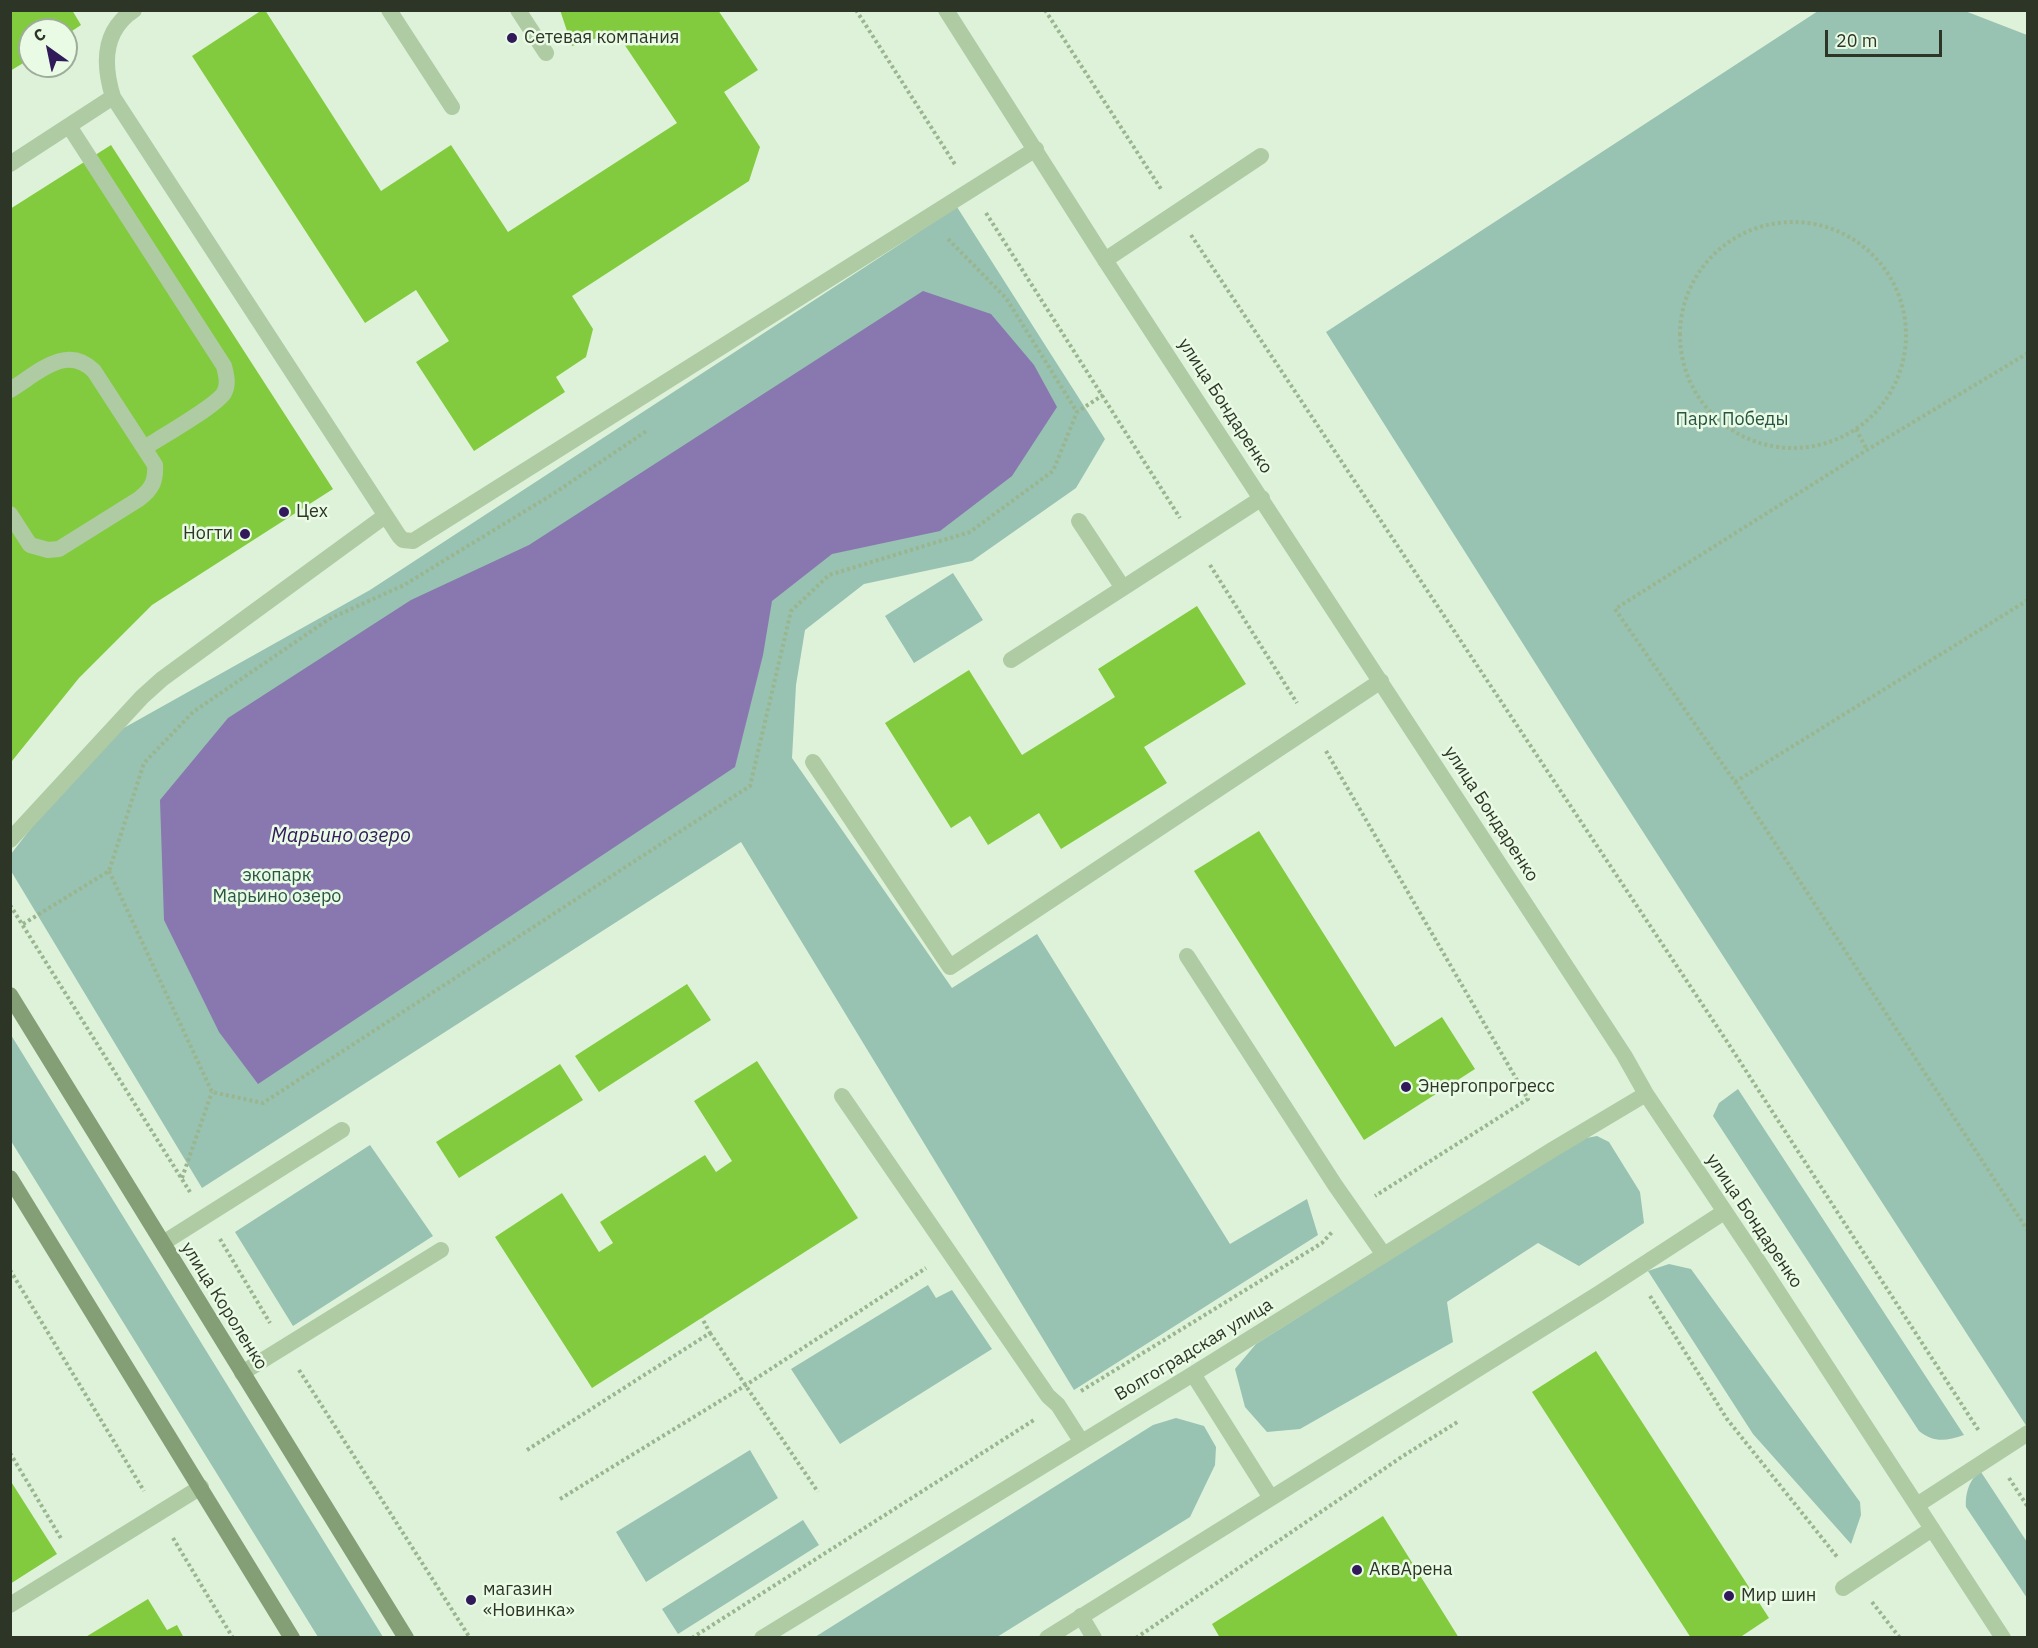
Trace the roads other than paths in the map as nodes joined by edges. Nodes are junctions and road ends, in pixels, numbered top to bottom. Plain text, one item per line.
1 (134, 10) edge
2 (389, 10) edge
3 (518, 10) edge
4 (946, 10) edge
5 (546, 53) dead end
6 (113, 97) junction
7 (452, 107) dead end
8 (69, 126) junction
9 (1036, 149) junction
10 (1261, 156) dead end
11 (10, 164) edge
12 (1105, 260) junction
13 (10, 390) edge
14 (144, 448) junction
15 (1262, 498) junction
16 (10, 514) edge
17 (386, 516) junction
18 (1079, 521) dead end
19 (1123, 588) junction
20 (1011, 660) dead end
21 (1381, 681) junction
22 (813, 762) dead end
23 (10, 840) edge
24 (1187, 956) dead end
25 (10, 995) edge
26 (1646, 1094) junction
27 (842, 1096) dead end
28 (342, 1130) dead end
29 (10, 1178) edge
30 (1724, 1212) junction
31 (163, 1244) junction
32 (441, 1250) dead end
33 (1384, 1255) junction
34 (242, 1373) junction
35 (1193, 1374) junction
36 (2028, 1433) edge
37 (1081, 1441) junction
38 (201, 1486) junction
39 (1271, 1498) junction
40 (1917, 1505) junction
41 (1932, 1529) junction
42 (1849, 1584) road end
43 (10, 1605) edge
44 (1081, 1616) junction
45 (292, 1638) edge
46 (405, 1638) edge
47 (762, 1638) edge
48 (1047, 1638) edge
49 (1094, 1638) edge
50 (2003, 1638) edge

1 - 6 street
2 - 7 street
3 - 5 street
4 - 9 street, улица Бондаренко
6 - 8 street
6 - 17 street
8 - 11 street
8 - 14 street
9 - 12 street, улица Бондаренко
9 - 17 street
10 - 12 street
12 - 15 street, улица Бондаренко
13 - 14 street
14 - 16 street
15 - 19 street
15 - 21 street, улица Бондаренко
17 - 23 street
18 - 19 street
19 - 20 street
21 - 22 street
21 - 26 street, улица Бондаренко
24 - 33 street
25 - 31 main road, улица Короленко
26 - 30 street, улица Бондаренко
26 - 33 street, Волгоградская улица
27 - 37 street
28 - 31 street
29 - 38 main road
30 - 39 street
30 - 40 street, улица Бондаренко
31 - 34 main road, улица Короленко
32 - 34 street
33 - 35 street, Волгоградская улица
34 - 46 main road, улица Короленко
35 - 37 street, Волгоградская улица
35 - 39 street
36 - 40 street
37 - 47 street, Волгоградская улица
38 - 43 street
38 - 45 main road
39 - 44 street
40 - 41 street, улица Бондаренко
41 - 42 street
41 - 50 street, улица Бондаренко
44 - 48 street
44 - 49 street

